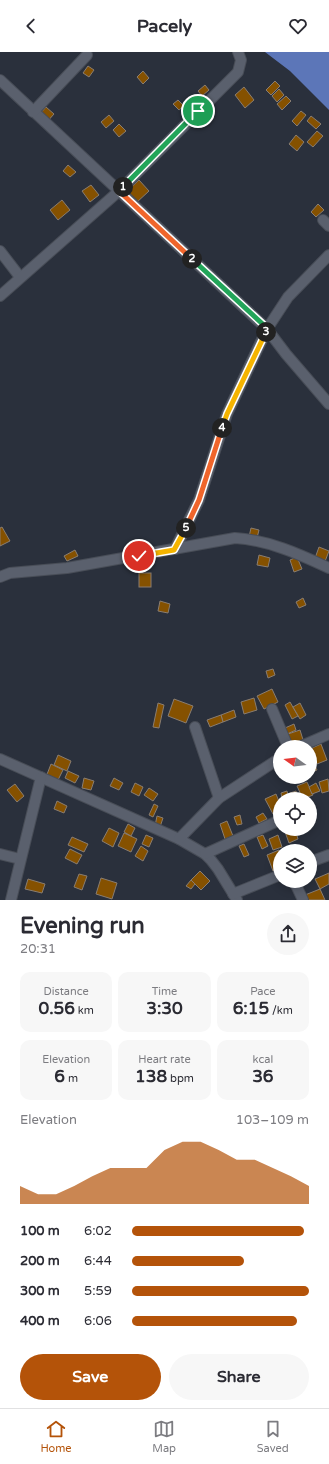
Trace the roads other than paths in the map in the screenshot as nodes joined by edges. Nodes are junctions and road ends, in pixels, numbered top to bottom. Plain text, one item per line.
1 (238, 52) edge
2 (87, 55) dead end
3 (0, 80) edge
4 (33, 112) junction
5 (119, 191) junction
6 (0, 251) edge
7 (329, 255) edge
8 (20, 277) junction
9 (0, 296) edge
10 (267, 328) junction
11 (329, 404) edge
12 (174, 550) junction
13 (329, 568) edge
14 (0, 577) edge
15 (272, 709) dead end
16 (195, 727) dead end
17 (329, 734) edge
18 (285, 740) edge
19 (315, 740) edge
20 (0, 759) edge
21 (273, 763) edge
22 (41, 778) junction
23 (219, 798) junction
24 (273, 823) edge
25 (179, 839) junction
26 (0, 854) edge
27 (205, 854) junction
28 (329, 855) edge
29 (20, 859) junction
30 (317, 859) edge
31 (273, 878) edge
32 (297, 888) edge
33 (235, 897) edge
34 (11, 900) edge
35 (303, 900) edge

1 - 5 street
2 - 4 street
3 - 4 street
4 - 5 street
5 - 8 street
5 - 10 street
6 - 8 street
7 - 10 street
8 - 9 street
10 - 11 street
10 - 12 street
12 - 13 street
12 - 14 street
15 - 18 street
16 - 23 street
17 - 19 street
20 - 22 street
21 - 23 street
22 - 25 street
22 - 29 street
23 - 25 street
24 - 27 street
25 - 27 street
26 - 29 street
27 - 33 street
28 - 30 street
29 - 34 street
31 - 33 street
32 - 35 street

